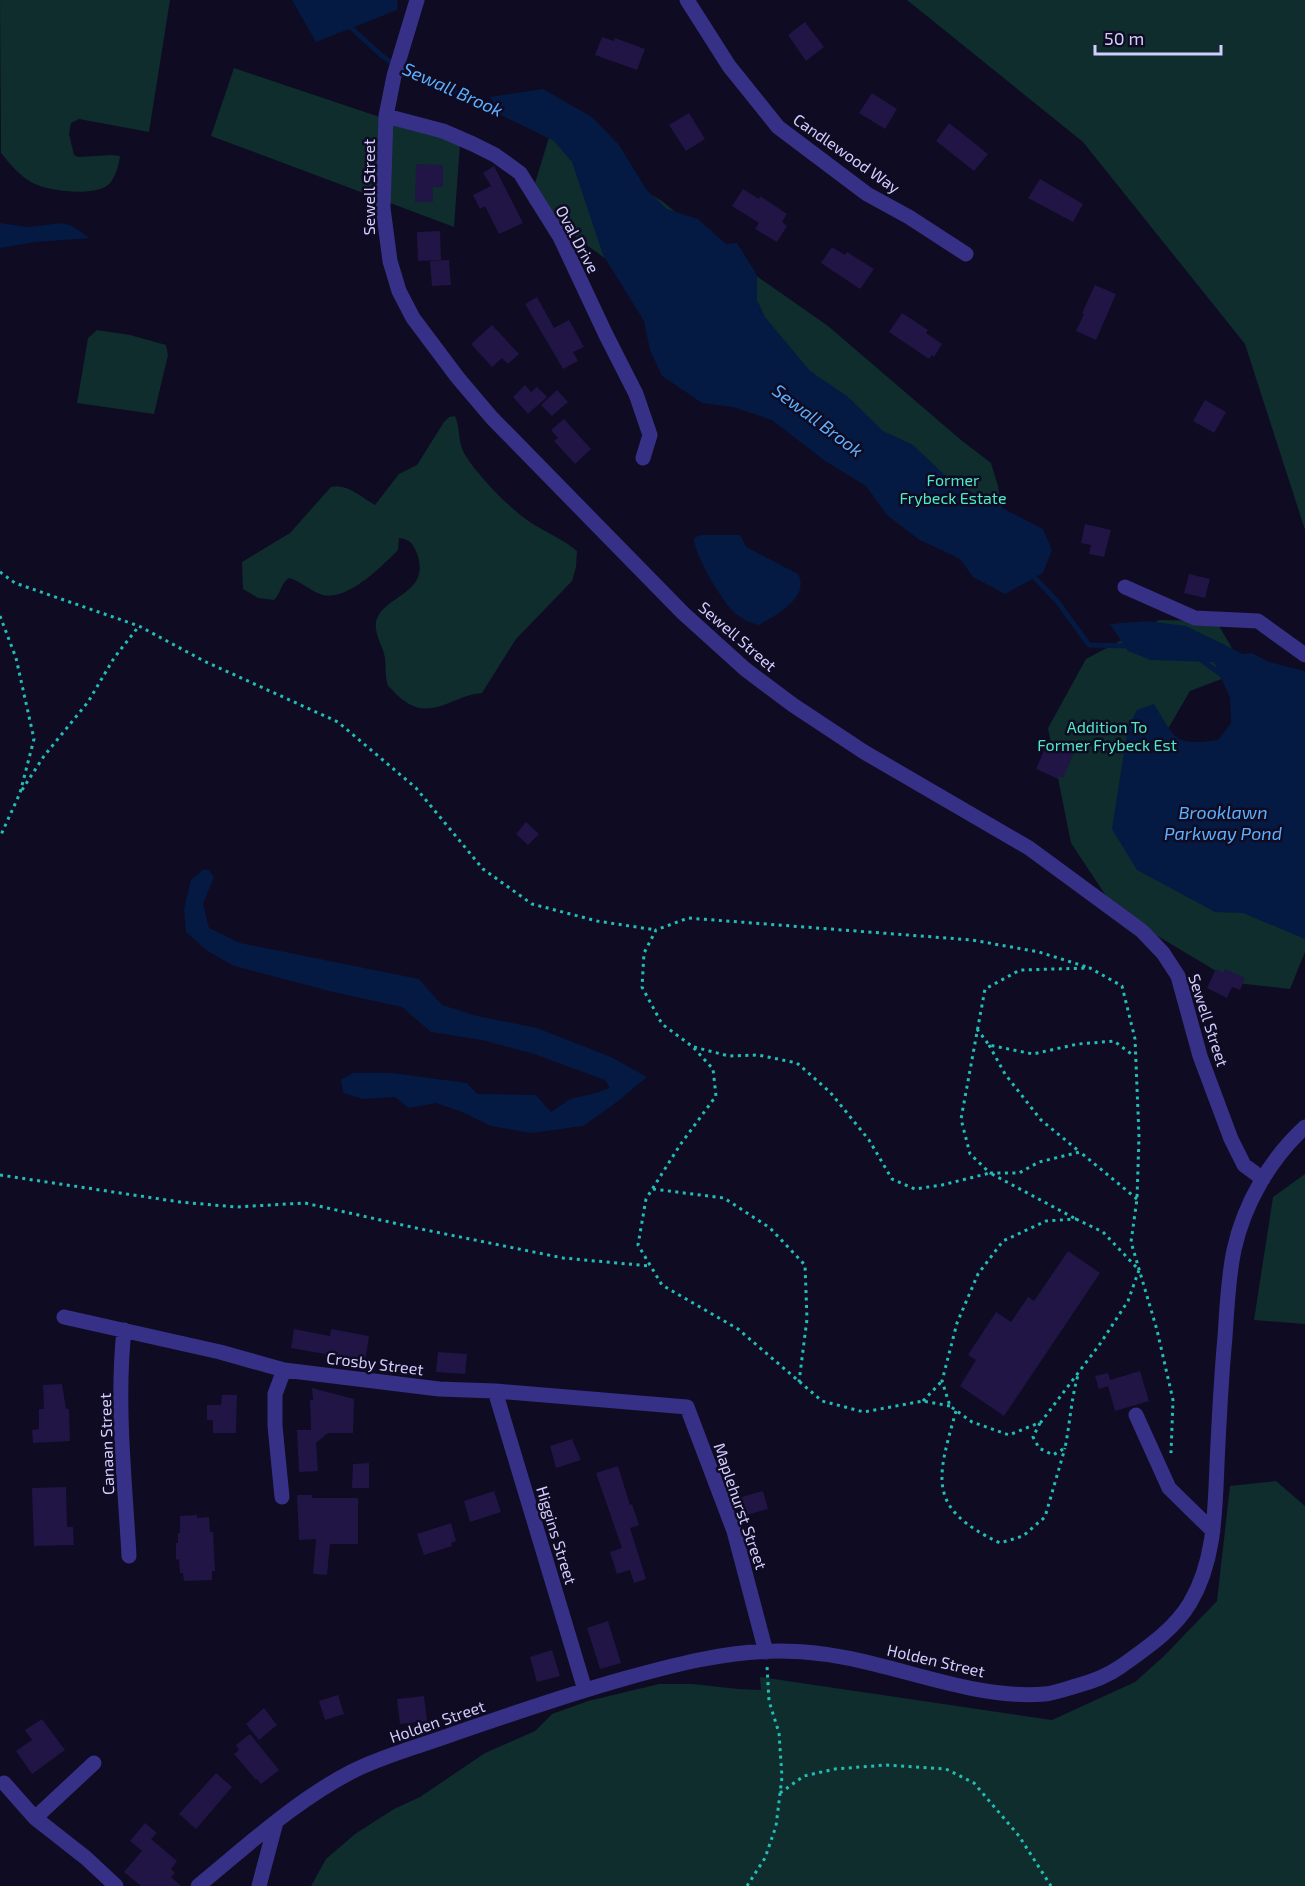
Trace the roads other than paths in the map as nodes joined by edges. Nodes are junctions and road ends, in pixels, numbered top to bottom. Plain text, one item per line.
1 (417, 0) edge
2 (687, 0) edge
3 (386, 116) junction
4 (966, 254) dead end
5 (643, 458) dead end
6 (1125, 587) dead end
7 (1305, 655) edge
8 (1305, 1128) edge
9 (1263, 1179) junction
10 (64, 1317) dead end
11 (124, 1330) junction
12 (284, 1370) junction
13 (495, 1391) junction
14 (687, 1407) joint
15 (1136, 1415) dead end
16 (282, 1497) dead end
17 (1213, 1531) junction
18 (129, 1556) dead end
19 (766, 1652) junction
20 (585, 1690) junction
21 (94, 1763) dead end
22 (4, 1783) dead end
23 (35, 1818) junction
24 (276, 1822) junction
25 (116, 1886) edge
26 (198, 1886) edge
27 (259, 1886) edge

1 - 3 street, Sewell Street
2 - 4 street, Candlewood Way
3 - 5 street, Oval Drive
3 - 9 street, Sewell Street
6 - 7 street
8 - 9 street, Holden Street
9 - 17 street, Holden Street
10 - 11 street, Crosby Street
11 - 12 street, Crosby Street
11 - 18 street, Canaan Street
12 - 13 street, Crosby Street
12 - 16 street
13 - 14 street, Crosby Street
13 - 20 street, Higgins Street
14 - 19 street, Maplehurst Street
15 - 17 street
17 - 19 street, Holden Street
19 - 20 street, Holden Street
20 - 24 street, Holden Street
21 - 23 street
22 - 23 street
23 - 25 street
24 - 26 street, Holden Street
24 - 27 street

